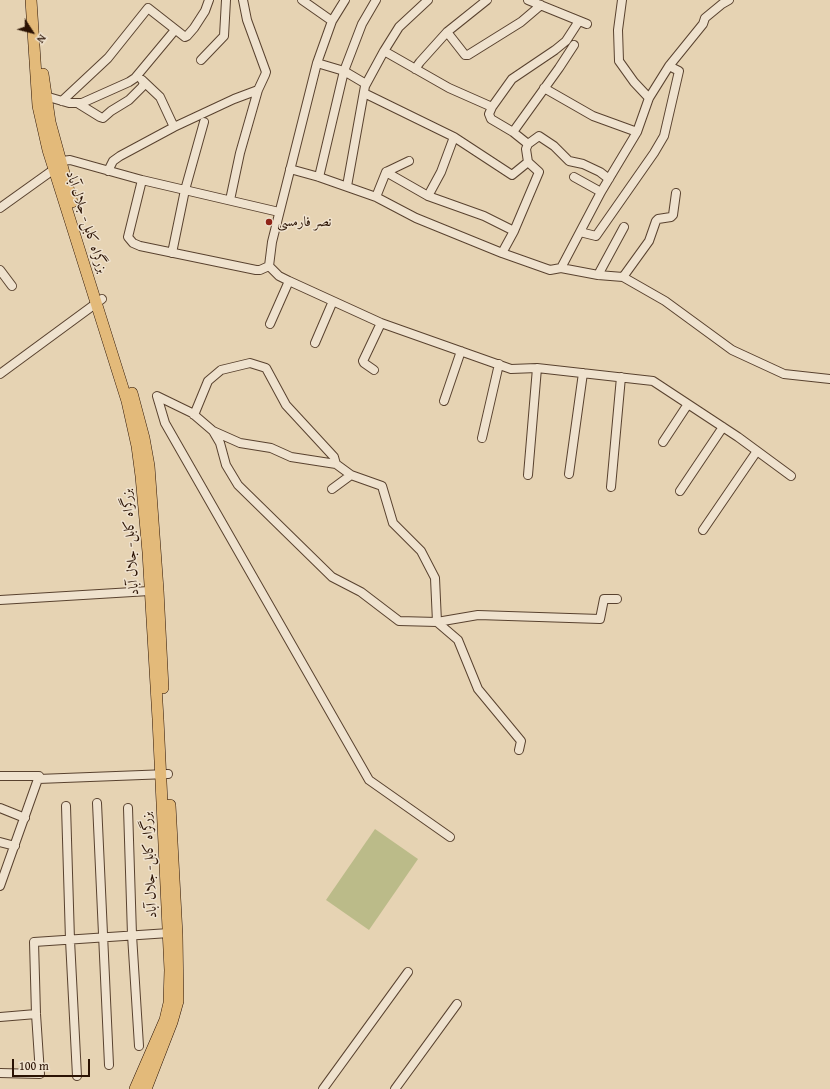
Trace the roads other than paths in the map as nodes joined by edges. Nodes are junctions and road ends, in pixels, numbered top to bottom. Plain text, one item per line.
1 (31, 0) edge
2 (38, 0) edge
3 (209, 0) edge
4 (226, 0) edge
5 (243, 0) edge
6 (302, 0) edge
7 (345, 0) edge
8 (376, 0) edge
9 (428, 0) edge
10 (487, 0) edge
11 (528, 0) edge
12 (622, 0) edge
13 (730, 0) edge
14 (541, 5) junction
15 (332, 21) junction
16 (175, 30) junction
17 (447, 32) junction
18 (574, 45) dead end
19 (384, 51) junction
20 (201, 60) dead end
21 (317, 63) junction
22 (669, 66) junction
23 (415, 69) junction
24 (344, 71) junction
25 (137, 76) junction
26 (144, 83) junction
27 (366, 84) junction
28 (544, 88) junction
29 (258, 90) junction
30 (364, 93) junction
31 (45, 96) junction
32 (650, 98) junction
33 (62, 101) junction
34 (79, 104) junction
35 (492, 107) junction
36 (204, 122) dead end
37 (174, 127) junction
38 (513, 132) junction
39 (637, 132) junction
40 (454, 138) junction
41 (528, 144) junction
42 (59, 159) junction
43 (409, 161) dead end
44 (528, 162) junction
45 (290, 169) junction
46 (54, 170) junction
47 (108, 171) junction
48 (386, 172) junction
49 (319, 177) junction
50 (574, 177) dead end
51 (608, 179) junction
52 (142, 180) junction
53 (347, 186) junction
54 (185, 190) junction
55 (601, 192) junction
56 (676, 194) dead end
57 (428, 196) junction
58 (376, 197) junction
59 (230, 200) junction
60 (0, 208) edge
61 (279, 212) junction
62 (624, 227) dead end
63 (514, 231) junction
64 (580, 232) junction
65 (172, 252) junction
66 (502, 253) junction
67 (269, 266) junction
68 (561, 268) junction
69 (0, 270) edge
70 (598, 275) junction
71 (623, 277) junction
72 (289, 282) junction
73 (12, 286) dead end
74 (99, 300) junction
75 (333, 301) junction
76 (381, 323) junction
77 (270, 324) dead end
78 (315, 342) dead end
79 (461, 351) junction
80 (499, 364) junction
81 (537, 368) junction
82 (374, 370) dead end
83 (583, 373) junction
84 (0, 374) edge
85 (621, 377) junction
86 (830, 379) edge
87 (444, 401) dead end
88 (688, 404) junction
89 (194, 415) junction
90 (723, 427) junction
91 (213, 431) junction
92 (482, 438) dead end
93 (664, 442) dead end
94 (757, 451) junction
95 (336, 464) junction
96 (569, 474) dead end
97 (350, 475) junction
98 (528, 475) dead end
99 (791, 476) dead end
100 (611, 487) dead end
101 (332, 489) dead end
102 (680, 491) dead end
103 (703, 530) dead end
104 (149, 591) junction
105 (618, 599) dead end
106 (0, 600) edge
107 (437, 622) junction
108 (519, 750) dead end
109 (164, 775) junction
110 (0, 776) edge
111 (38, 779) junction
112 (97, 803) dead end
113 (66, 806) dead end
114 (0, 808) edge
115 (128, 808) dead end
116 (25, 818) junction
117 (450, 837) dead end
118 (0, 842) edge
119 (15, 846) junction
120 (1, 883) edge
121 (169, 933) junction
122 (132, 935) junction
123 (102, 938) junction
124 (70, 940) junction
125 (408, 972) dead end
126 (456, 1004) dead end
127 (36, 1014) junction
128 (0, 1017) edge
129 (139, 1046) dead end
130 (109, 1065) dead end
131 (0, 1073) edge
132 (78, 1076) dead end
133 (135, 1089) edge
134 (146, 1089) edge
135 (323, 1089) edge
136 (395, 1089) edge

1 - 46 highway, بزرگراه کابل- جلال آباد
2 - 31 highway, بزرگراه کابل- جلال آباد
3 - 16 street
4 - 20 street
5 - 29 street
6 - 15 street
7 - 15 street
8 - 24 street
9 - 19 street
10 - 17 street
11 - 14 street
12 - 32 street
13 - 22 street
14 - 17 street
14 - 35 street
15 - 21 street
16 - 25 street
16 - 33 street
17 - 23 street
18 - 28 street
19 - 23 street
19 - 27 street
21 - 24 street
21 - 45 street
22 - 32 street
22 - 64 street
23 - 35 street
24 - 27 street
24 - 49 street
25 - 26 street
25 - 34 street
26 - 34 street
26 - 37 street
27 - 30 street
28 - 38 street
28 - 39 street
29 - 37 street
29 - 59 street
30 - 40 street
30 - 53 street
31 - 33 street
31 - 42 highway, بزرگراه کابل- جلال آباد
32 - 39 street
33 - 34 street
35 - 38 street
36 - 54 street
37 - 47 street
38 - 41 street
39 - 51 street
40 - 44 street
40 - 57 street
41 - 44 street
41 - 51 street
42 - 47 street
42 - 74 highway, بزرگراه کابل- جلال آباد
43 - 48 street
44 - 63 street
45 - 49 street
45 - 61 street
46 - 60 street
46 - 74 highway, بزرگراه کابل- جلال آباد
47 - 52 street
48 - 57 street
48 - 58 street
49 - 53 street
50 - 55 street
51 - 55 street
52 - 54 street
52 - 65 street
53 - 58 street
54 - 59 street
54 - 65 street
55 - 64 street
56 - 71 street
57 - 63 street
58 - 66 street
59 - 61 street
61 - 67 street
62 - 70 street
63 - 66 street
64 - 68 street
65 - 67 street
66 - 68 street
67 - 72 street
68 - 70 street
69 - 73 street
70 - 71 street
71 - 86 street
72 - 75 street
72 - 77 street
74 - 84 street
74 - 104 highway, بزرگراه کابل- جلال آباد
74 - 109 highway, بزرگراه کابل- جلال آباد
75 - 76 street
75 - 78 street
76 - 79 street
76 - 82 street
79 - 80 street
79 - 87 street
80 - 81 street
80 - 92 street
81 - 83 street
81 - 98 street
83 - 85 street
83 - 96 street
85 - 88 street
85 - 100 street
88 - 90 street
88 - 93 street
89 - 91 street
89 - 95 street
89 - 117 street
90 - 94 street
90 - 102 street
91 - 95 street
91 - 107 street
94 - 99 street
94 - 103 street
95 - 97 street
97 - 101 street
97 - 107 street
104 - 106 street
104 - 109 highway, بزرگراه کابل- جلال آباد
105 - 107 street
107 - 108 street
109 - 111 street
109 - 121 highway, بزرگراه کابل- جلال آباد
109 - 134 highway, بزرگراه کابل- جلال آباد
110 - 111 street
111 - 116 street
112 - 123 street
113 - 124 street
114 - 116 street
115 - 122 street
116 - 119 street
118 - 119 street
119 - 120 street
121 - 122 street
121 - 133 highway, بزرگراه کابل- جلال آباد
122 - 123 street
122 - 129 street
123 - 124 street
123 - 130 street
124 - 127 street
124 - 132 street
125 - 135 street
126 - 136 street
127 - 128 street
127 - 131 street

